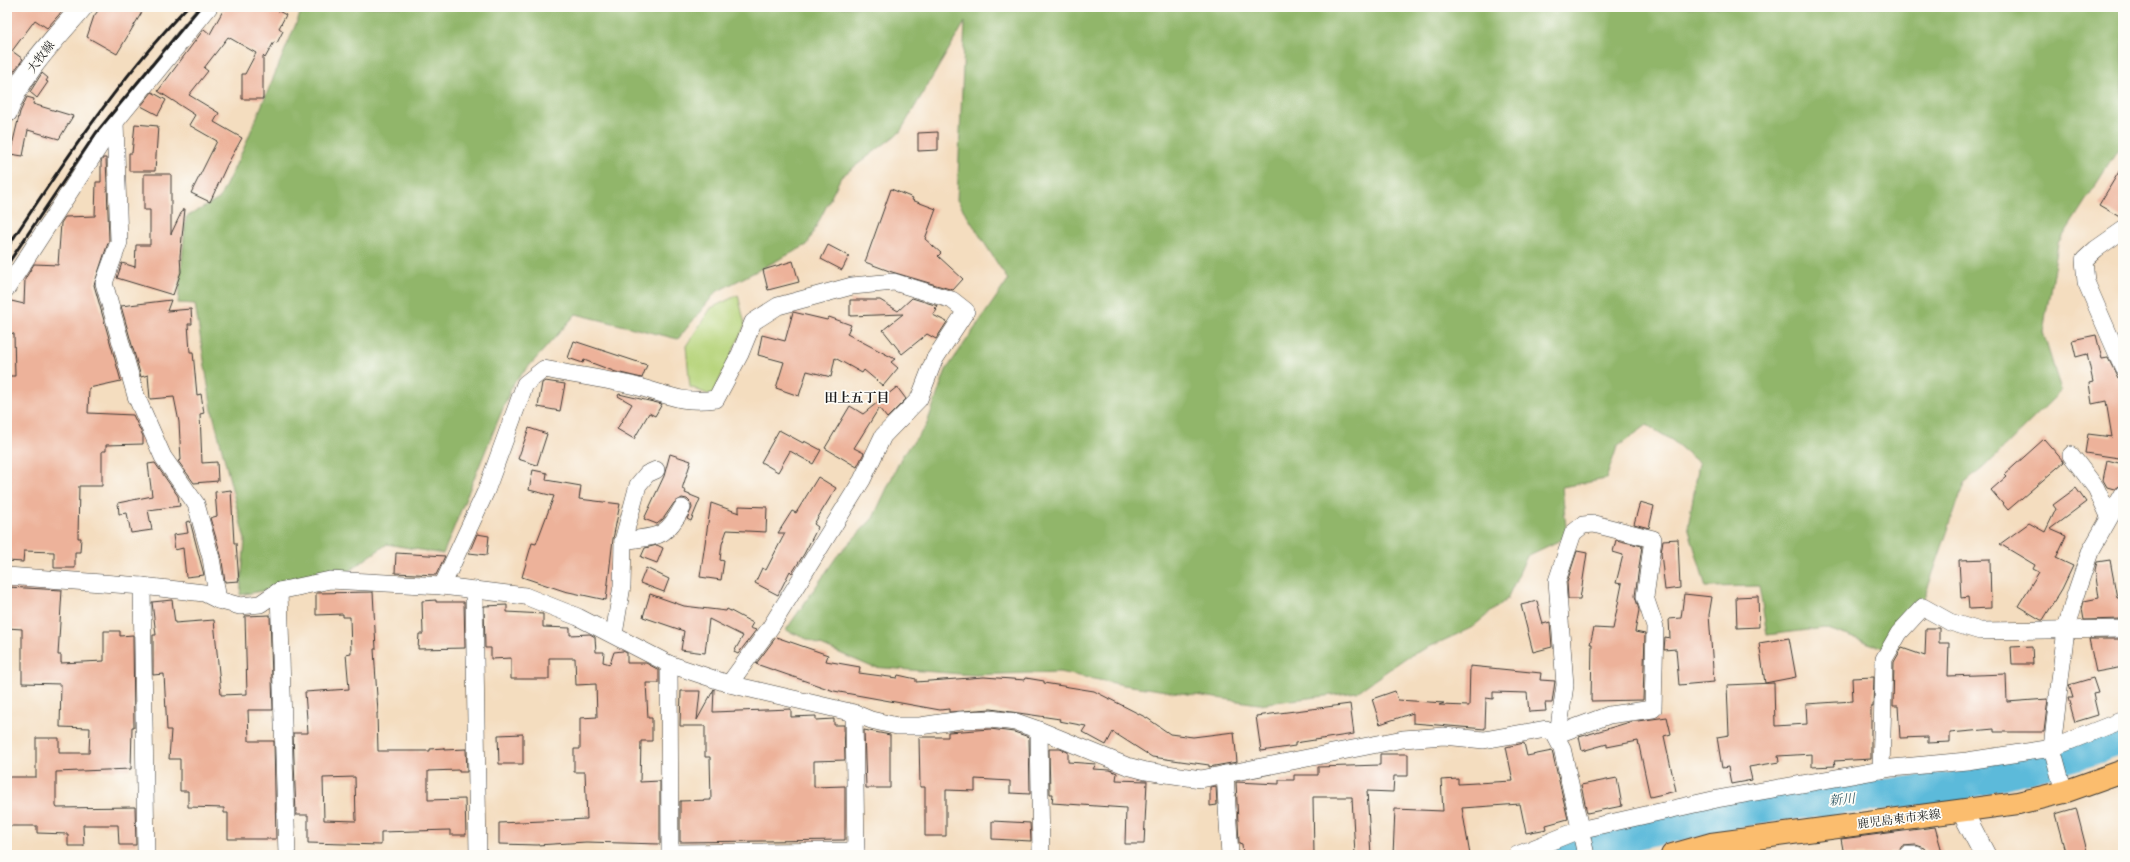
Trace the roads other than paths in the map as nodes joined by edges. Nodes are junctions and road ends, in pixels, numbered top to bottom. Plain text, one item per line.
1 (82, 7) edge
2 (209, 7) edge
3 (7, 112) edge
4 (115, 122) junction
5 (2123, 230) edge
6 (7, 288) edge
7 (2123, 366) edge
8 (2071, 454) dead end
9 (656, 470) dead end
10 (2123, 494) edge
11 (682, 508) dead end
12 (2109, 516) junction
13 (622, 541) junction
14 (7, 576) edge
15 (142, 586) junction
16 (442, 586) junction
17 (474, 590) junction
18 (279, 591) junction
19 (218, 600) junction
20 (2123, 629) edge
21 (2066, 630) junction
22 (614, 634) junction
23 (669, 664) junction
24 (729, 684) junction
25 (854, 713) junction
26 (2123, 720) edge
27 (1039, 730) junction
28 (1556, 733) junction
29 (2052, 748) junction
30 (1881, 770) junction
31 (2123, 771) edge
32 (1225, 774) junction
33 (2064, 792) junction
34 (1962, 811) junction
35 (1579, 830) junction
36 (856, 853) edge
37 (670, 854) edge
38 (146, 855) edge
39 (287, 855) edge
40 (478, 855) edge
41 (1042, 855) edge
42 (1230, 855) edge
43 (1517, 855) edge
44 (1586, 855) edge
45 (1672, 855) edge
46 (1907, 855) edge
47 (1916, 855) edge
48 (1985, 855) edge

1 - 3 street, 大牧線
2 - 4 street
4 - 6 street
4 - 19 street
5 - 7 street
8 - 12 street
9 - 13 street
10 - 12 street
11 - 13 street
12 - 21 street
13 - 22 street
14 - 15 street
15 - 19 street
15 - 38 street
16 - 17 street
16 - 18 street
16 - 24 street
17 - 22 street
17 - 40 street
18 - 19 street
18 - 39 street
20 - 21 street
21 - 29 street
21 - 30 street
22 - 23 street
23 - 24 street
23 - 37 street
24 - 25 street
25 - 27 street
25 - 36 street
26 - 29 street
27 - 32 street
27 - 41 street
28 - 28 street
28 - 32 street
28 - 35 street
29 - 30 street
29 - 33 street
30 - 35 street
31 - 33 main road, 鹿児島東市来線
32 - 42 street
33 - 34 main road, 鹿児島東市来線
34 - 45 main road, 鹿児島東市来線
34 - 48 street
35 - 43 street
35 - 44 street
36 - 37 street
46 - 47 street

